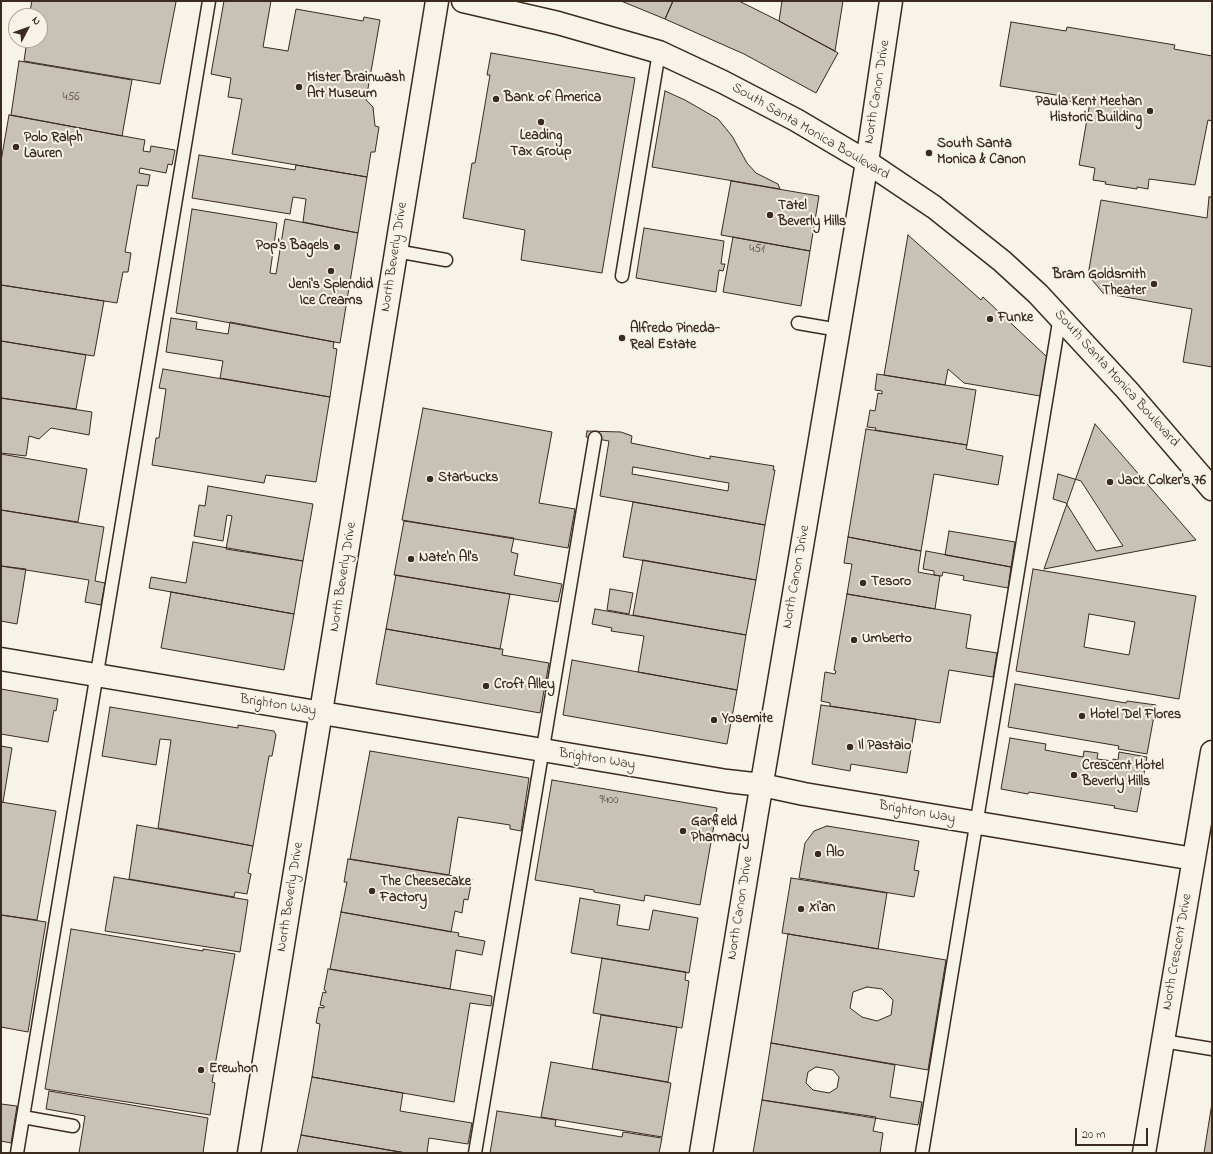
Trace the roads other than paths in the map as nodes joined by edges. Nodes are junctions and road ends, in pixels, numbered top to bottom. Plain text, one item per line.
1 (209, 1) edge
2 (437, 1) edge
3 (463, 1) edge
4 (891, 1) edge
5 (659, 52) junction
6 (867, 162) junction
7 (396, 252) junction
8 (446, 260) dead end
9 (622, 276) dead end
10 (1060, 316) junction
11 (798, 323) dead end
12 (839, 330) junction
13 (596, 432) dead end
14 (1212, 489) edge
15 (1, 659) edge
16 (96, 676) junction
17 (322, 713) junction
18 (543, 750) junction
19 (1212, 752) edge
20 (762, 785) junction
21 (976, 823) junction
22 (1194, 859) junction
23 (1163, 1041) junction
24 (1212, 1049) edge
25 (23, 1117) junction
26 (74, 1126) dead end
27 (17, 1153) edge
28 (249, 1153) edge
29 (475, 1153) edge
30 (701, 1153) edge
31 (922, 1153) edge
32 (1144, 1153) edge

1 - 16 lane
2 - 7 street, North Beverly Drive
3 - 5 street, South Santa Monica Boulevard
4 - 6 street, North Canon Drive
5 - 6 street, South Santa Monica Boulevard
5 - 9 lane
6 - 10 street, South Santa Monica Boulevard
6 - 12 street, North Canon Drive
7 - 8 lane
7 - 17 street, North Beverly Drive
10 - 14 street, South Santa Monica Boulevard
10 - 21 lane
11 - 12 lane
12 - 20 street, North Canon Drive
13 - 18 lane
15 - 16 street, Brighton Way
16 - 17 street, Brighton Way
16 - 25 lane
17 - 18 street, Brighton Way
17 - 28 street, North Beverly Drive
18 - 20 street, Brighton Way
18 - 29 lane
19 - 22 street, North Crescent Drive
20 - 21 street, Brighton Way
20 - 30 street, North Canon Drive
21 - 22 street, Brighton Way
21 - 31 lane
22 - 23 street, North Crescent Drive
23 - 24 lane
23 - 32 street, North Crescent Drive
25 - 26 lane
25 - 27 lane

